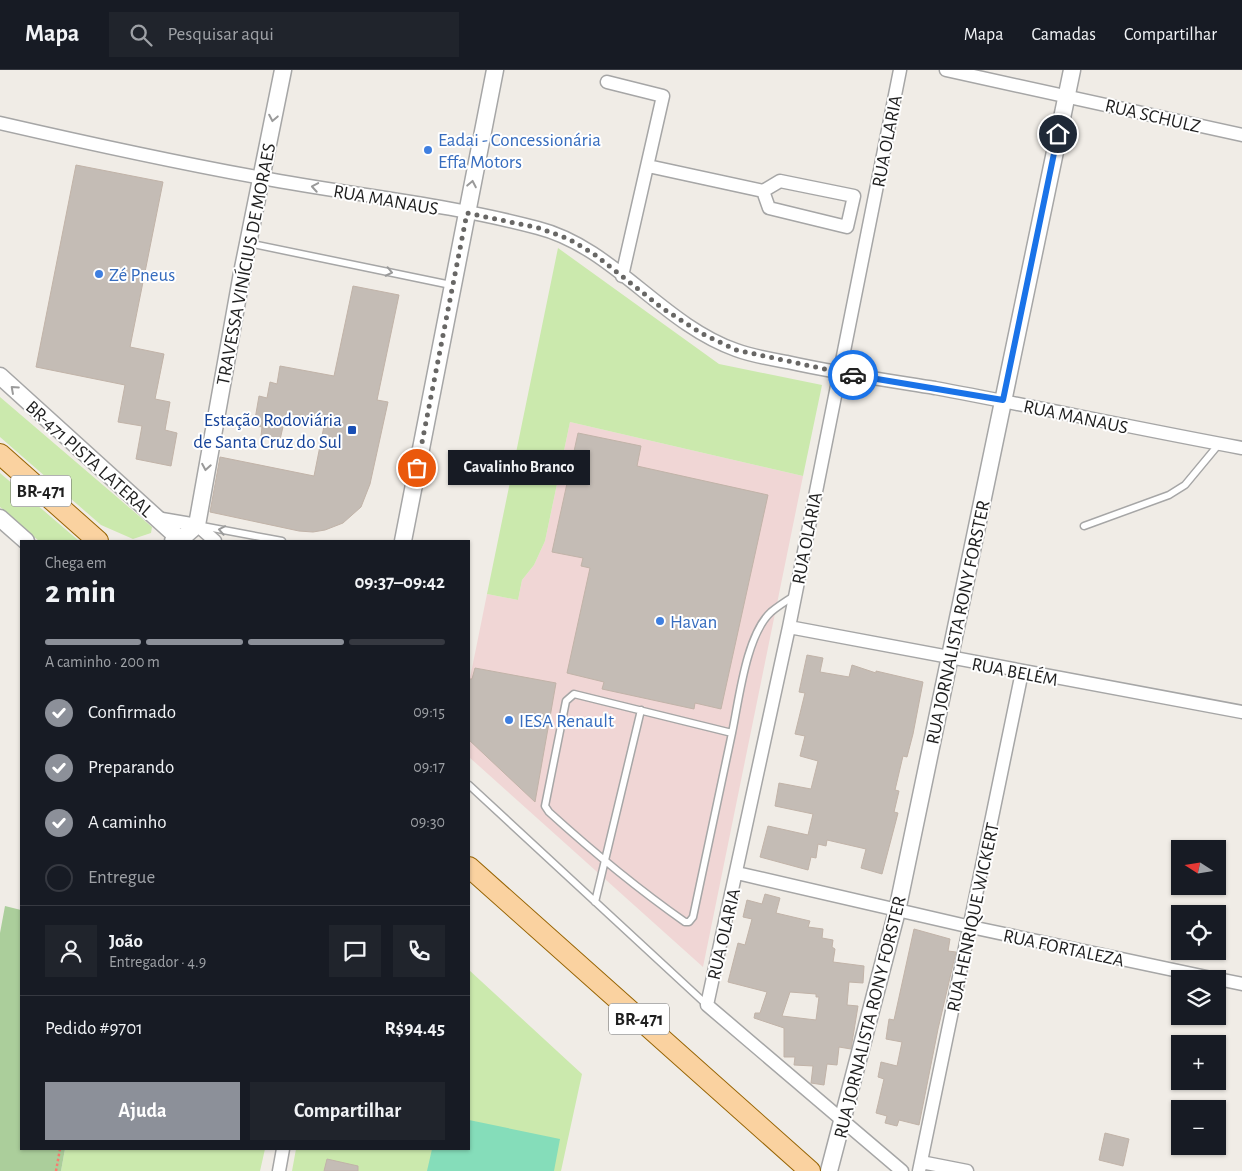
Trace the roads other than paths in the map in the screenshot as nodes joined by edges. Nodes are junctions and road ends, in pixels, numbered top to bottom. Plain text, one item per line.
1 (283, 70) edge
2 (495, 70) edge
3 (900, 70) edge
4 (946, 70) edge
5 (1072, 70) edge
6 (607, 82) dead end
7 (1066, 95) junction
8 (0, 123) edge
9 (1242, 135) edge
10 (648, 166) junction
11 (262, 178) junction
12 (763, 191) junction
13 (467, 213) junction
14 (248, 243) junction
15 (622, 276) junction
16 (452, 285) junction
17 (839, 373) junction
18 (0, 376) edge
19 (1003, 400) junction
20 (1219, 444) junction
21 (1242, 448) edge
22 (0, 454) edge
23 (0, 518) edge
24 (156, 518) junction
25 (196, 525) junction
26 (1084, 526) dead end
27 (88, 534) edge
28 (25, 540) edge
29 (110, 540) edge
30 (177, 540) edge
31 (179, 540) edge
32 (214, 540) edge
33 (277, 540) edge
34 (403, 540) edge
35 (795, 596) junction
36 (789, 627) junction
37 (950, 658) junction
38 (1022, 672) junction
39 (641, 710) junction
40 (1242, 712) edge
41 (732, 733) junction
42 (470, 786) edge
43 (606, 860) junction
44 (470, 868) edge
45 (737, 873) junction
46 (595, 902) junction
47 (897, 910) junction
48 (971, 927) junction
49 (1174, 970) edge
50 (1226, 981) edge
51 (1242, 984) edge
52 (707, 1005) junction
53 (844, 1120) junction
54 (283, 1150) edge
55 (920, 1166) edge
56 (279, 1171) edge
57 (810, 1171) edge
58 (829, 1171) edge
59 (902, 1171) edge
60 (966, 1171) edge

1 -> 11 street, TRAVESSA VINÍCIUS DE MORAES
13 -> 2 street
3 - 17 street, RUA OLARIA
4 - 7 street, RUA SCHULZ
5 - 7 street, RUA JORNALISTA RONY FORSTER
6 - 10 street
7 - 9 street, RUA SCHULZ
7 - 19 street, RUA JORNALISTA RONY FORSTER
8 - 11 street, RUA MANAUS
10 - 12 street
10 - 15 street
13 -> 11 street, RUA MANAUS
11 - 14 street, TRAVESSA VINÍCIUS DE MORAES
12 - 12 street
13 - 15 street, RUA MANAUS
13 - 16 street
14 -> 16 lane
14 -> 25 street, TRAVESSA VINÍCIUS DE MORAES
15 - 17 street, RUA MANAUS
16 - 34 street
17 - 19 street, RUA MANAUS
17 - 35 street, RUA OLARIA
24 -> 18 street, BR-471 PISTA LATERAL
19 - 20 street, RUA MANAUS
19 - 37 street, RUA JORNALISTA RONY FORSTER
20 - 21 street, RUA MANAUS
20 - 26 lane
22 - 27 main road, BR-471
23 - 28 street
24 - 25 street
24 - 30 street, BR-471 PISTA LATERAL
25 - 31 street
25 - 32 street
33 -> 25 lane
27 - 29 main road
35 - 36 street, RUA OLARIA
35 - 41 lane
36 - 37 street, RUA BELÉM
36 - 45 street, RUA OLARIA
37 - 38 street, RUA BELÉM
37 - 47 street, RUA JORNALISTA RONY FORSTER
38 - 40 street, RUA BELÉM
38 - 48 street, RUA HENRIQUE WICKERT
39 - 41 lane
39 - 43 lane
39 - 43 lane
41 - 43 lane
42 - 46 lane
43 - 46 lane
44 - 57 main road, BR-471
45 - 47 street, RUA FORTALEZA
45 - 52 street, RUA OLARIA
46 - 52 lane
47 - 48 street, RUA FORTALEZA
47 - 53 street, RUA JORNALISTA RONY FORSTER
48 - 49 street, RUA FORTALEZA
48 - 55 street, RUA HENRIQUE WICKERT
50 - 51 street, RUA FORTALEZA
52 - 53 street
53 - 58 street, RUA JORNALISTA RONY FORSTER
53 - 59 street
54 - 56 street
55 - 60 street

